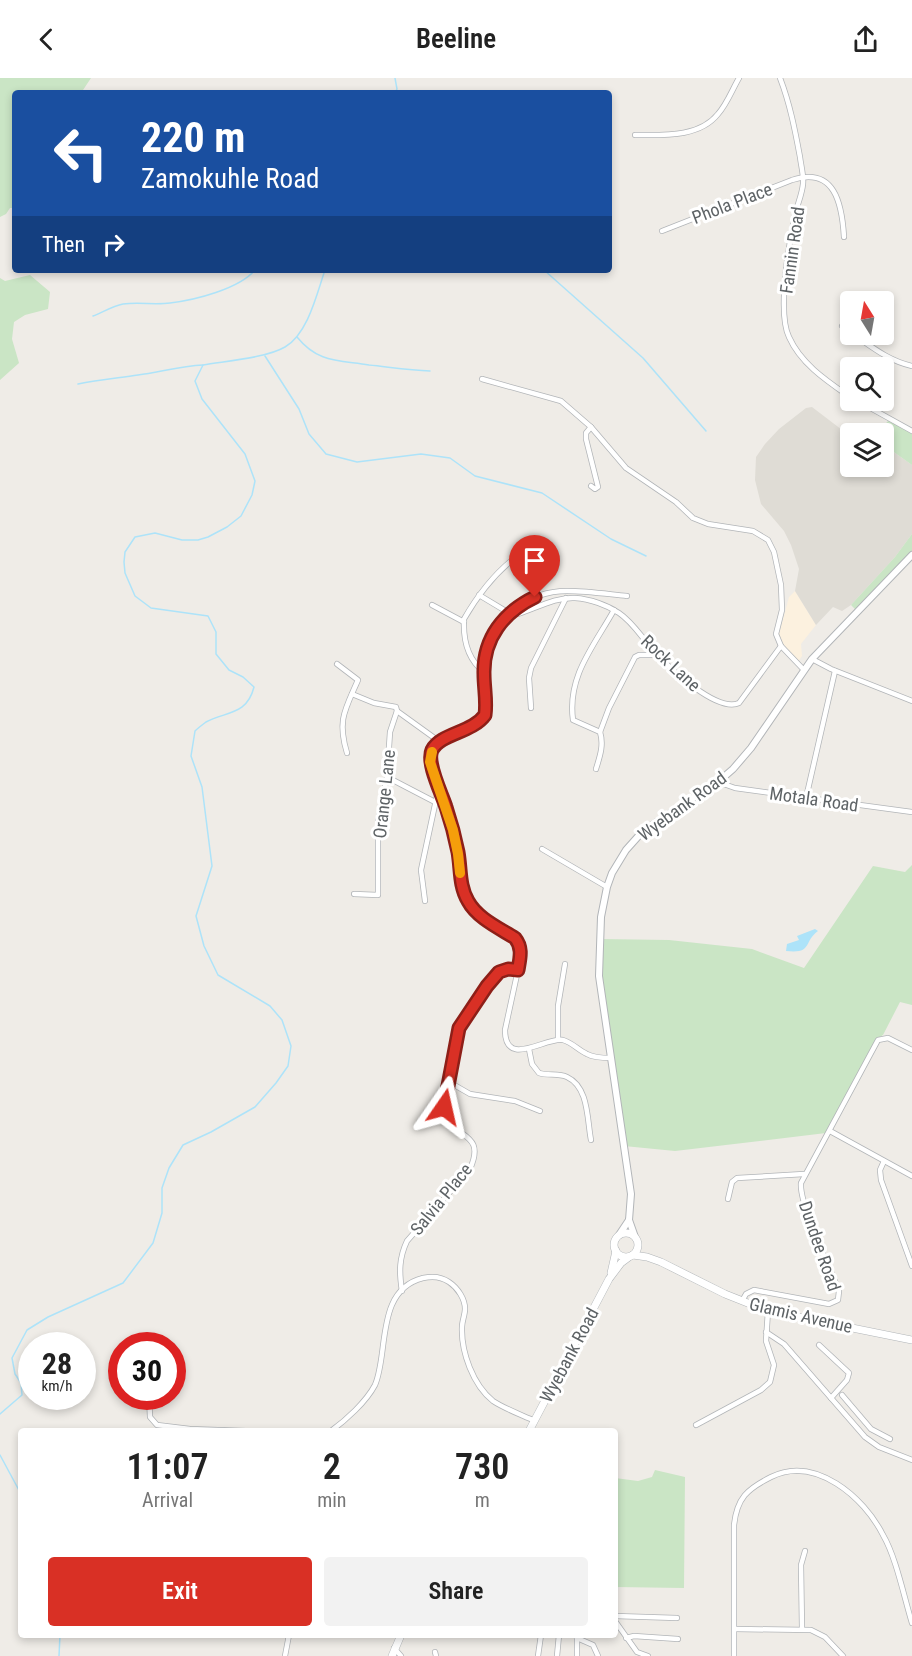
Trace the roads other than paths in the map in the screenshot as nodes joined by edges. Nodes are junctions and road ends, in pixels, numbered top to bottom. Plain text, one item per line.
1 (739, 78) edge
2 (780, 78) edge
3 (635, 135) dead end
4 (803, 176) junction
5 (662, 231) dead end
6 (844, 237) dead end
7 (868, 345) edge
8 (912, 366) edge
9 (482, 379) dead end
10 (840, 390) edge
11 (876, 411) edge
12 (591, 427) junction
13 (912, 431) edge
14 (591, 486) dead end
15 (524, 552) dead end
16 (912, 555) edge
17 (479, 596) junction
18 (627, 596) dead end
19 (566, 598) junction
20 (432, 605) dead end
21 (614, 610) junction
22 (509, 613) junction
23 (464, 622) junction
24 (780, 646) junction
25 (657, 655) junction
26 (812, 660) junction
27 (337, 664) dead end
28 (804, 670) junction
29 (835, 671) junction
30 (484, 672) junction
31 (352, 694) junction
32 (912, 701) edge
33 (531, 708) dead end
34 (396, 709) junction
35 (600, 732) junction
36 (440, 742) junction
37 (347, 753) dead end
38 (596, 769) dead end
39 (387, 777) junction
40 (718, 782) junction
41 (439, 786) junction
42 (806, 798) junction
43 (435, 802) junction
44 (912, 812) edge
45 (542, 849) dead end
46 (607, 887) junction
47 (354, 894) dead end
48 (425, 901) dead end
49 (565, 964) dead end
50 (518, 970) junction
51 (558, 1039) junction
52 (529, 1050) junction
53 (912, 1050) edge
54 (611, 1058) junction
55 (449, 1082) junction
56 (540, 1111) dead end
57 (830, 1131) junction
58 (591, 1140) dead end
59 (884, 1161) junction
60 (804, 1174) junction
61 (912, 1176) edge
62 (728, 1199) dead end
63 (629, 1220) junction
64 (619, 1235) junction
65 (637, 1241) junction
66 (616, 1251) junction
67 (631, 1256) junction
68 (661, 1262) junction
69 (912, 1266) edge
70 (609, 1279) junction
71 (402, 1291) junction
72 (742, 1301) junction
73 (768, 1311) junction
74 (766, 1332) junction
75 (912, 1340) edge
76 (819, 1345) dead end
77 (842, 1395) dead end
78 (831, 1398) junction
79 (150, 1410) edge
80 (535, 1421) junction
81 (696, 1425) dead end
82 (182, 1428) edge
83 (334, 1428) edge
84 (531, 1428) edge
85 (890, 1438) dead end
86 (912, 1460) edge
87 (805, 1551) dead end
88 (618, 1616) edge
89 (677, 1618) dead end
90 (912, 1623) edge
91 (618, 1626) edge
92 (735, 1629) junction
93 (802, 1629) junction
94 (288, 1638) edge
95 (400, 1638) edge
96 (540, 1638) edge
97 (559, 1638) edge
98 (577, 1638) edge
99 (579, 1638) edge
100 (626, 1638) junction
101 (678, 1639) dead end
102 (393, 1652) edge
103 (285, 1656) edge
104 (401, 1656) edge
105 (537, 1656) edge
106 (557, 1656) edge
107 (577, 1656) edge
108 (598, 1656) edge
109 (648, 1656) edge
110 (734, 1656) edge
111 (843, 1656) edge

1 - 3 street
2 - 4 street, Fannin Road
4 - 5 street, Phola Place
4 - 6 street
4 - 10 street, Fannin Road
7 - 8 street
9 - 12 street
11 - 13 street
12 - 14 street
12 - 24 street
15 - 17 street
16 - 26 street, Wyebank Road
17 - 22 street
17 - 23 street
18 - 22 street
19 - 21 street, Rock Lane
19 - 22 street, Rock Lane
19 - 33 street
20 - 23 street
21 - 25 street, Rock Lane
21 - 35 street
22 - 30 street
23 - 30 street
24 - 25 street, Rock Lane
24 - 28 street
25 - 35 street
26 - 28 street, Wyebank Road
26 - 29 street
27 - 31 street
28 - 40 street, Wyebank Road
29 - 32 street
29 - 42 street
30 - 36 street
31 - 34 street
31 - 37 street
34 - 36 street
34 - 39 street, Orange Lane
35 - 38 street
36 - 41 street
39 - 43 street
39 - 47 street, Orange Lane
40 - 42 street, Motala Road
40 - 46 street, Wyebank Road
41 - 43 street
41 - 50 street
42 - 44 street, Motala Road
43 - 48 street
45 - 46 street
46 - 54 street, Wyebank Road
49 - 51 street
50 - 52 street
50 - 55 street
51 - 52 street
51 - 54 street
52 - 58 street
53 - 57 street, Dundee Road
54 - 63 street, Wyebank Road
55 - 56 street
55 - 71 street, Salvia Place
57 - 59 street
57 - 60 street, Dundee Road
59 - 61 street
59 - 69 street
60 - 62 street
60 - 72 street, Dundee Road
63 - 64 street
63 - 65 street, Wyebank Road
64 - 65 main road
64 - 66 main road
65 - 67 main road
65 - 68 main road, Glamis Avenue
66 - 67 main road
66 - 70 main road, Wyebank Road
67 - 68 main road, Glamis Avenue
67 - 70 main road, Wyebank Road
68 - 72 main road, Glamis Avenue
70 - 80 main road, Wyebank Road
71 - 80 street
71 - 83 street
72 - 73 main road, Glamis Avenue
73 - 74 street
73 - 75 main road, Glamis Avenue
74 - 78 street
74 - 81 street
76 - 78 street
77 - 85 street
78 - 86 street
79 - 82 street
80 - 84 main road, Wyebank Road
87 - 93 street
88 - 89 street
90 - 92 street
91 - 100 street
92 - 93 street
92 - 110 street
93 - 111 street
94 - 103 street
95 - 102 main road
96 - 105 street
97 - 106 street
98 - 107 street
99 - 108 street
100 - 101 street
100 - 109 street
102 - 104 street

